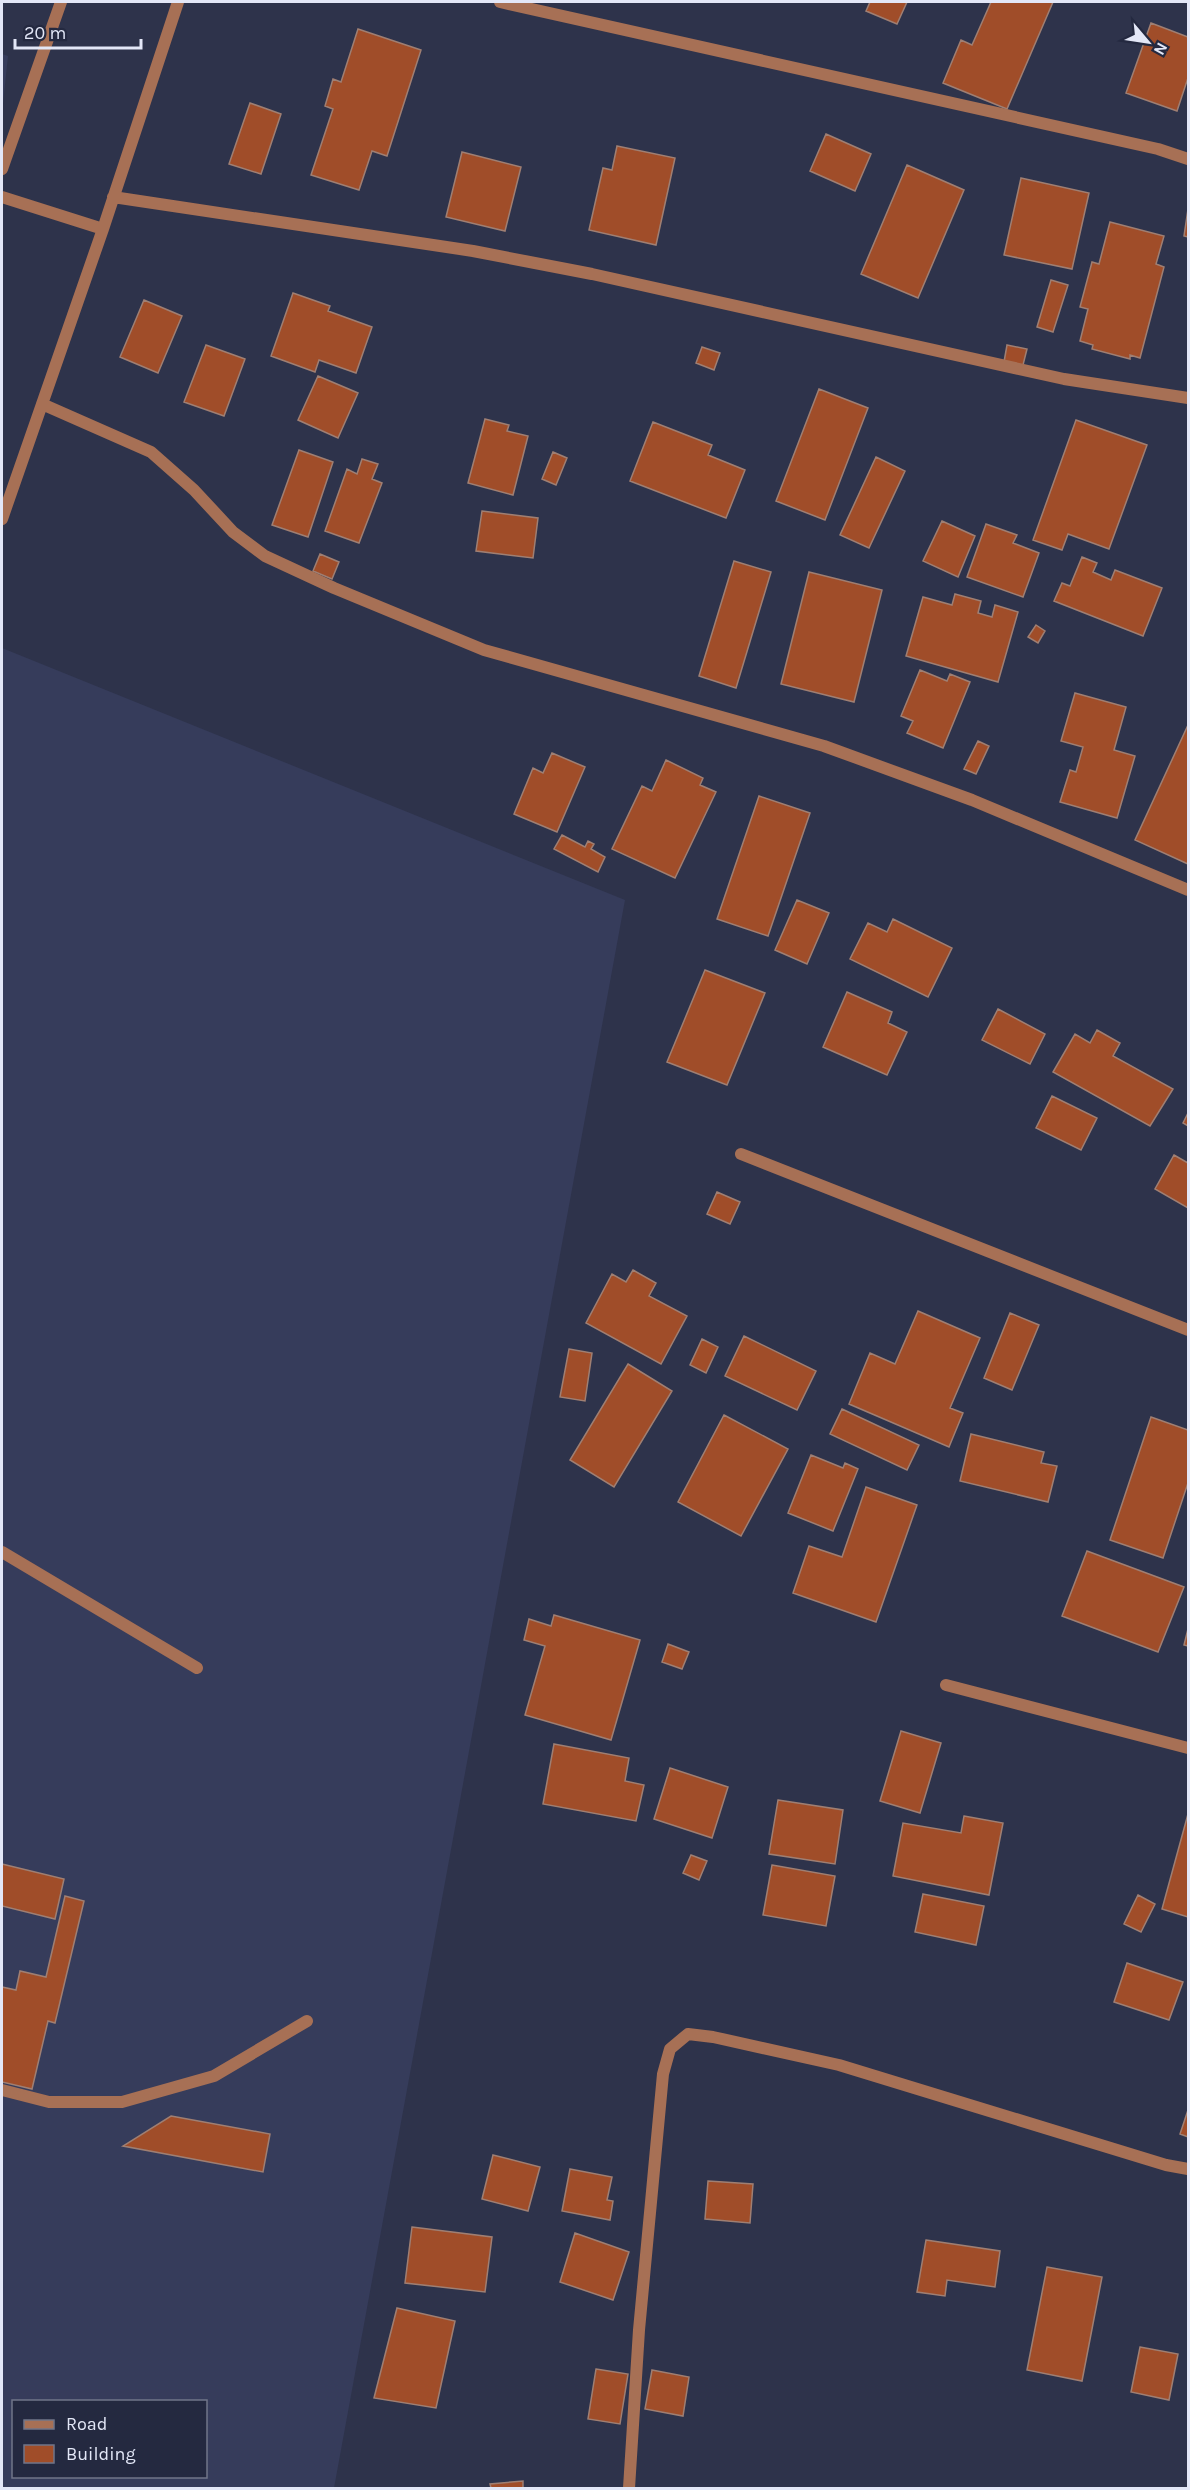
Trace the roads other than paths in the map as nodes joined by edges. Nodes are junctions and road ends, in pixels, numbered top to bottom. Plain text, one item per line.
1 (61, 2) edge
2 (178, 2) edge
3 (500, 2) edge
4 (1188, 159) edge
5 (2, 169) edge
6 (2, 197) edge
7 (113, 197) junction
8 (103, 229) junction
9 (1188, 398) edge
10 (42, 404) junction
11 (2, 519) edge
12 (1188, 890) edge
13 (741, 1154) dead end
14 (1188, 1330) edge
15 (2, 1552) edge
16 (197, 1668) dead end
17 (946, 1684) dead end
18 (1188, 1748) edge
19 (307, 2020) dead end
20 (2, 2090) edge
21 (1188, 2169) edge
22 (629, 2488) edge

1 - 5 street
2 - 7 street
3 - 4 street
6 - 8 street
7 - 8 street
7 - 9 street
8 - 10 street
10 - 11 street
10 - 12 street
13 - 14 street
15 - 16 street
17 - 18 street
19 - 20 street
21 - 22 street

